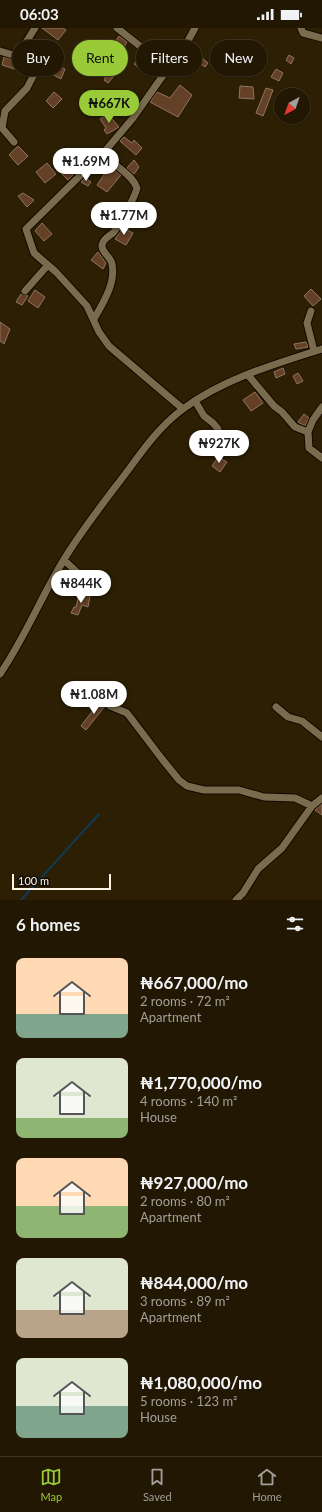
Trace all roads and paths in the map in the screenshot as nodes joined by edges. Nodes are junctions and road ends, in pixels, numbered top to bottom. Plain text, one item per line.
1 (35, 28) edge
2 (117, 28) edge
3 (195, 28) edge
4 (301, 28) edge
5 (322, 38) edge
6 (28, 40) edge
7 (188, 40) edge
8 (136, 43) edge
9 (0, 51) edge
10 (12, 55) edge
11 (33, 76) edge
12 (163, 76) edge
13 (14, 142) dead end
14 (106, 150) junction
15 (48, 265) junction
16 (25, 291) dead end
17 (311, 311) dead end
18 (94, 319) junction
19 (322, 349) edge
20 (314, 351) junction
21 (248, 375) junction
22 (195, 401) junction
23 (322, 407) edge
24 (183, 409) junction
25 (308, 432) junction
26 (221, 453) dead end
27 (322, 458) edge
28 (64, 560) junction
29 (82, 590) dead end
30 (0, 674) edge
31 (110, 706) dead end
32 (276, 707) dead end
33 (322, 737) edge
34 (322, 798) edge
35 (312, 806) junction
36 (236, 900) edge

1 - 6 street
2 - 8 street
3 - 7 street
4 - 5 street
9 - 10 street
11 - 13 street
12 - 14 street
14 - 15 street
14 - 18 street
15 - 16 street
15 - 18 street
17 - 20 street
18 - 24 street
19 - 20 street
20 - 21 street
21 - 22 street
21 - 25 street
22 - 24 street
22 - 26 street
23 - 25 street
24 - 28 street
25 - 27 street
28 - 29 street
28 - 30 street
31 - 35 street
32 - 33 street
34 - 35 street
35 - 36 street

